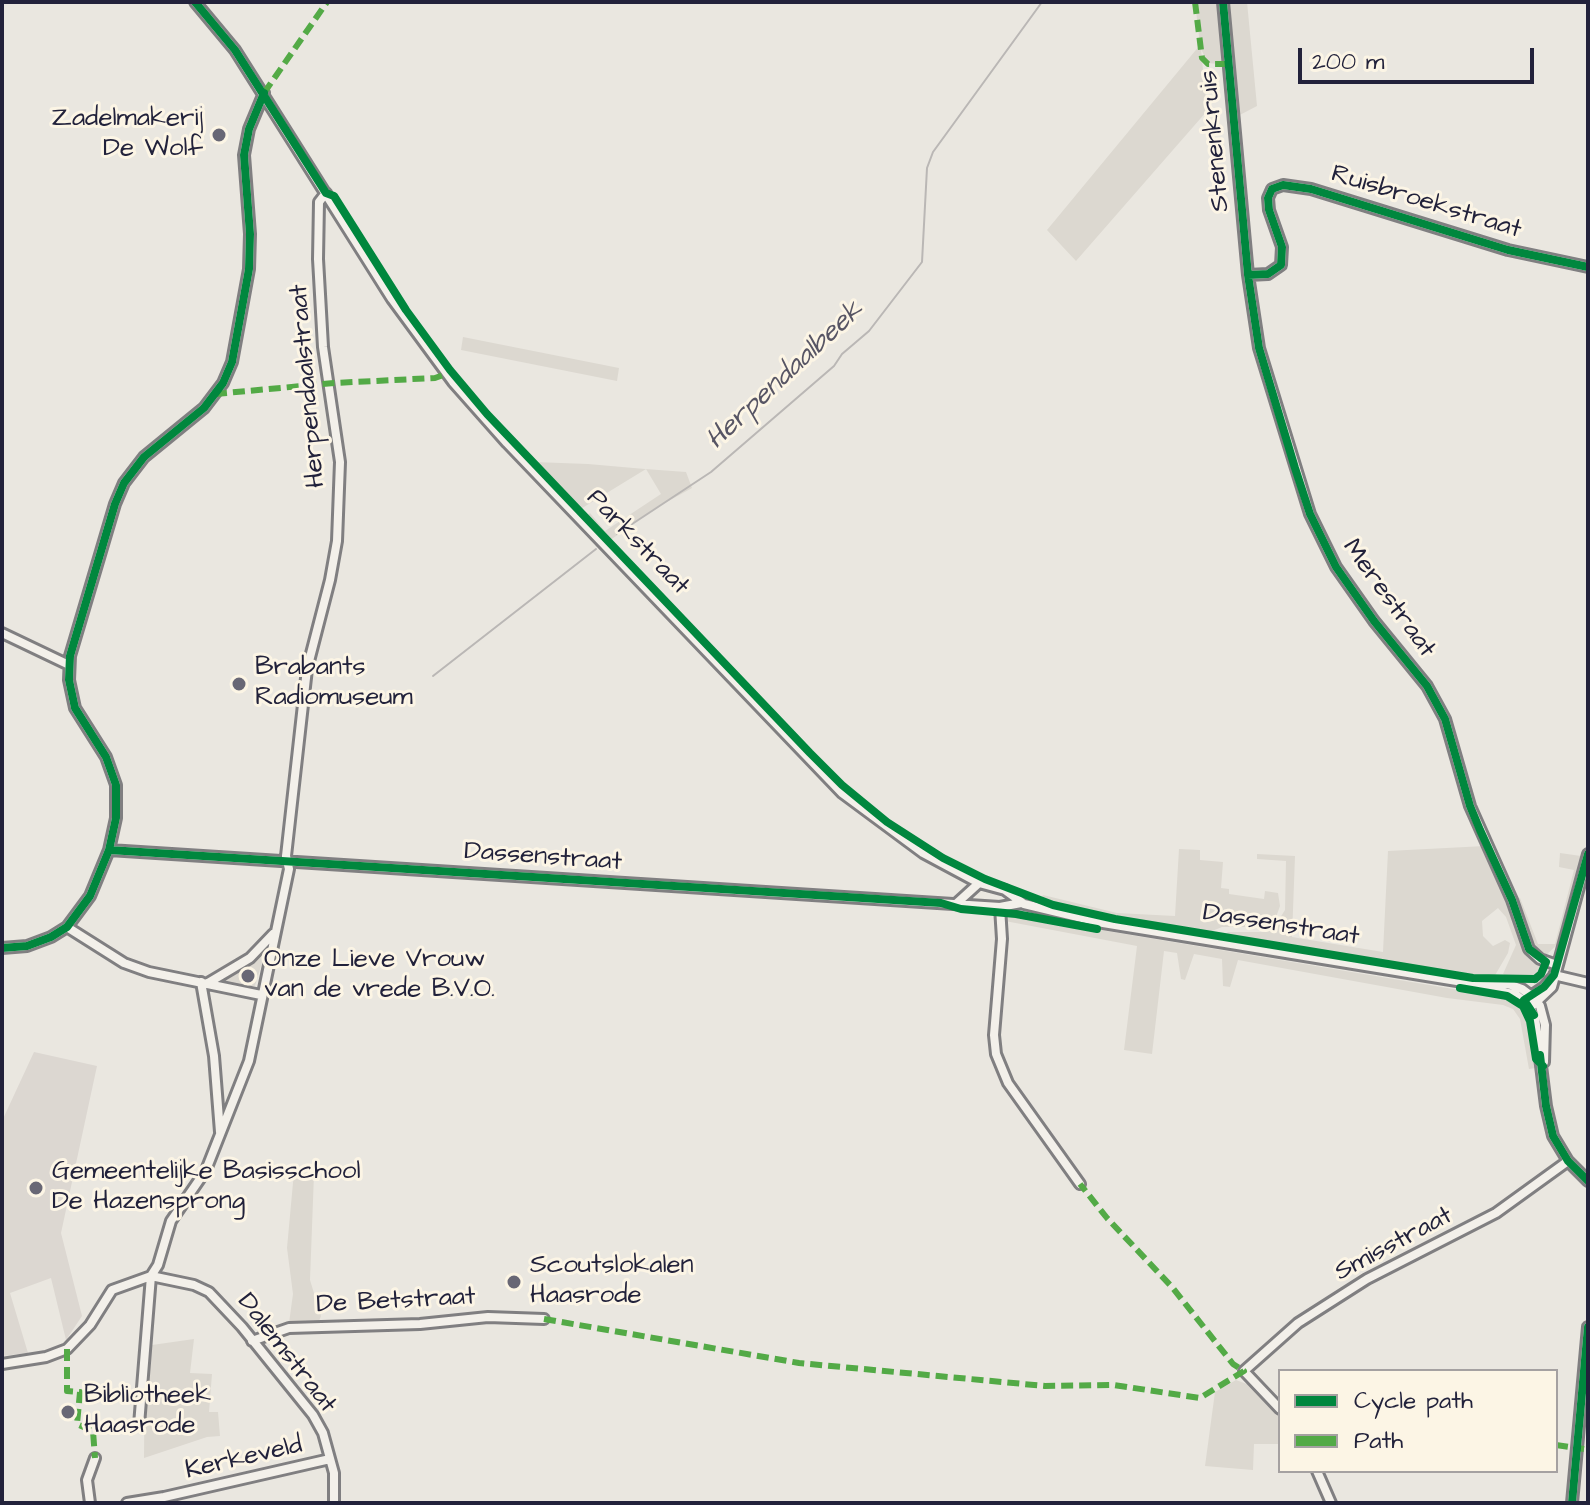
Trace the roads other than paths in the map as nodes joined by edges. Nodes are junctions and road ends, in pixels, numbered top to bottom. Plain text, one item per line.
1 (195, 2) edge
2 (1223, 2) edge
3 (264, 93) junction
4 (326, 193) junction
5 (1588, 267) edge
6 (1248, 275) junction
7 (2, 633) edge
8 (69, 665) junction
9 (109, 850) junction
10 (1588, 854) edge
11 (287, 863) junction
12 (973, 888) junction
13 (1010, 894) junction
14 (957, 903) junction
15 (1022, 903) junction
16 (974, 904) junction
17 (1002, 907) junction
18 (67, 927) junction
19 (275, 932) junction
20 (2, 948) edge
21 (1556, 970) junction
22 (204, 983) junction
23 (1588, 983) edge
24 (261, 995) junction
25 (1531, 1001) junction
26 (221, 1133) junction
27 (1568, 1161) junction
28 (1588, 1181) edge
29 (1080, 1184) dead end
30 (151, 1276) junction
31 (544, 1319) dead end
32 (1588, 1327) edge
33 (252, 1341) junction
34 (2, 1364) edge
35 (1278, 1407) edge
36 (139, 1425) dead end
37 (95, 1458) dead end
38 (330, 1459) junction
39 (1318, 1473) edge
40 (169, 1500) edge
41 (90, 1503) edge
42 (127, 1503) edge
43 (334, 1503) edge
44 (1331, 1503) edge
45 (1572, 1503) edge

1 - 3 street, Parkstraat
2 - 6 street, Stenenkruis
3 - 4 street, Parkstraat
3 - 8 street
4 - 11 street, Herpendaalstraat
4 - 12 street, Parkstraat
5 - 6 street, Ruisbroekstraat
6 - 21 street, Merestraat
7 - 8 street
8 - 9 street
9 - 11 street, Dassenstraat
9 - 18 street
10 - 21 street
11 - 14 street, Dassenstraat
11 - 19 street, Herpendaalstraat
12 - 13 street, Parkstraat
12 - 14 street
12 - 16 street
13 - 15 street, Dassenstraat
13 - 17 street
14 - 16 street, Dassenstraat
15 - 17 street, Dassenstraat
15 - 25 street, Dassenstraat
16 - 17 street, Dassenstraat
17 - 29 street
18 - 20 street
18 - 22 street
19 - 22 street
19 - 24 street, Herpendaalstraat
21 - 23 street
21 - 25 street
22 - 24 street
22 - 26 street
24 - 26 street, Herpendaalstraat
25 - 27 street
26 - 30 street, Herpendaalstraat
27 - 28 street
27 - 35 street, Smisstraat
30 - 33 street, Dalemstraat
30 - 34 street
30 - 36 street, Herpendaalstraat
31 - 33 street, De Betstraat
32 - 45 street
33 - 38 street, Dalemstraat
37 - 41 street
38 - 40 street, Kerkeveld
38 - 43 street, Dalemstraat
39 - 44 street
40 - 42 street, Kerkeveld

